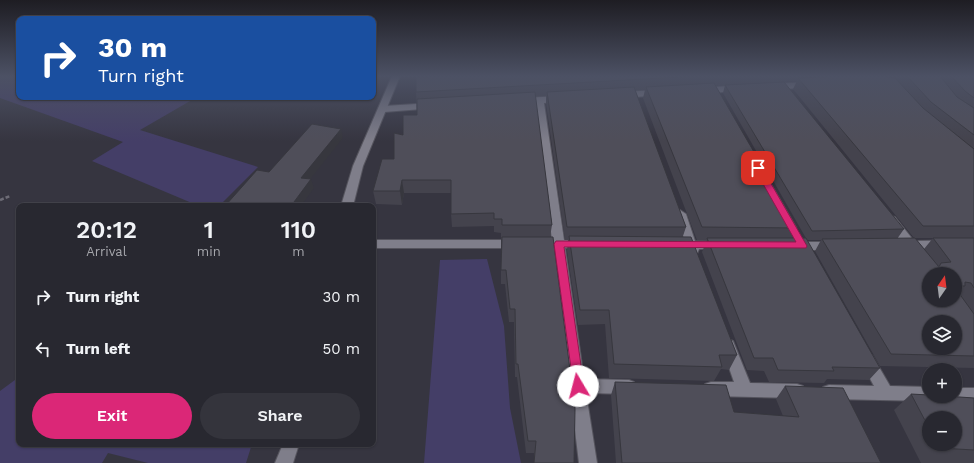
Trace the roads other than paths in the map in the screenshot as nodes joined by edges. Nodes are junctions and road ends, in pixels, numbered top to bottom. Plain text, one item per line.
1 (388, 98) edge
2 (569, 98) edge
3 (637, 98) edge
4 (718, 98) edge
5 (539, 100) junction
6 (508, 102) edge
7 (721, 104) edge
8 (438, 106) edge
9 (384, 109) junction
10 (641, 109) edge
11 (675, 202) edge
12 (348, 203) edge
13 (882, 209) edge
14 (794, 232) edge
15 (376, 244) edge
16 (559, 244) junction
17 (598, 244) edge
18 (974, 244) edge
19 (668, 245) edge
20 (691, 245) junction
21 (731, 245) edge
22 (778, 246) edge
23 (802, 246) junction
24 (849, 246) edge
25 (896, 246) edge
26 (912, 246) junction
27 (696, 259) edge
28 (810, 259) edge
29 (928, 267) edge
30 (723, 332) edge
31 (859, 346) edge
32 (578, 386) junction
33 (642, 388) edge
34 (697, 389) edge
35 (745, 390) junction
36 (886, 393) junction
37 (922, 394) edge
38 (962, 395) edge
39 (974, 395) edge
40 (290, 447) edge
41 (284, 463) edge
42 (588, 463) edge

1 - 9 street
2 - 5 street
3 - 10 street
4 - 7 street
5 - 6 street
5 - 16 street
8 - 9 street
9 - 12 street
11 - 20 street
13 - 26 street
14 - 23 street
15 - 16 street
16 - 17 street
16 - 32 street
18 - 26 street
19 - 20 street
20 - 21 street
20 - 27 street
22 - 23 street
23 - 24 street
23 - 28 street
25 - 26 street
26 - 29 street
30 - 35 street
31 - 36 street
32 - 33 street
32 - 42 street
34 - 35 street
35 - 36 street
36 - 37 street
38 - 39 street
40 - 41 street

